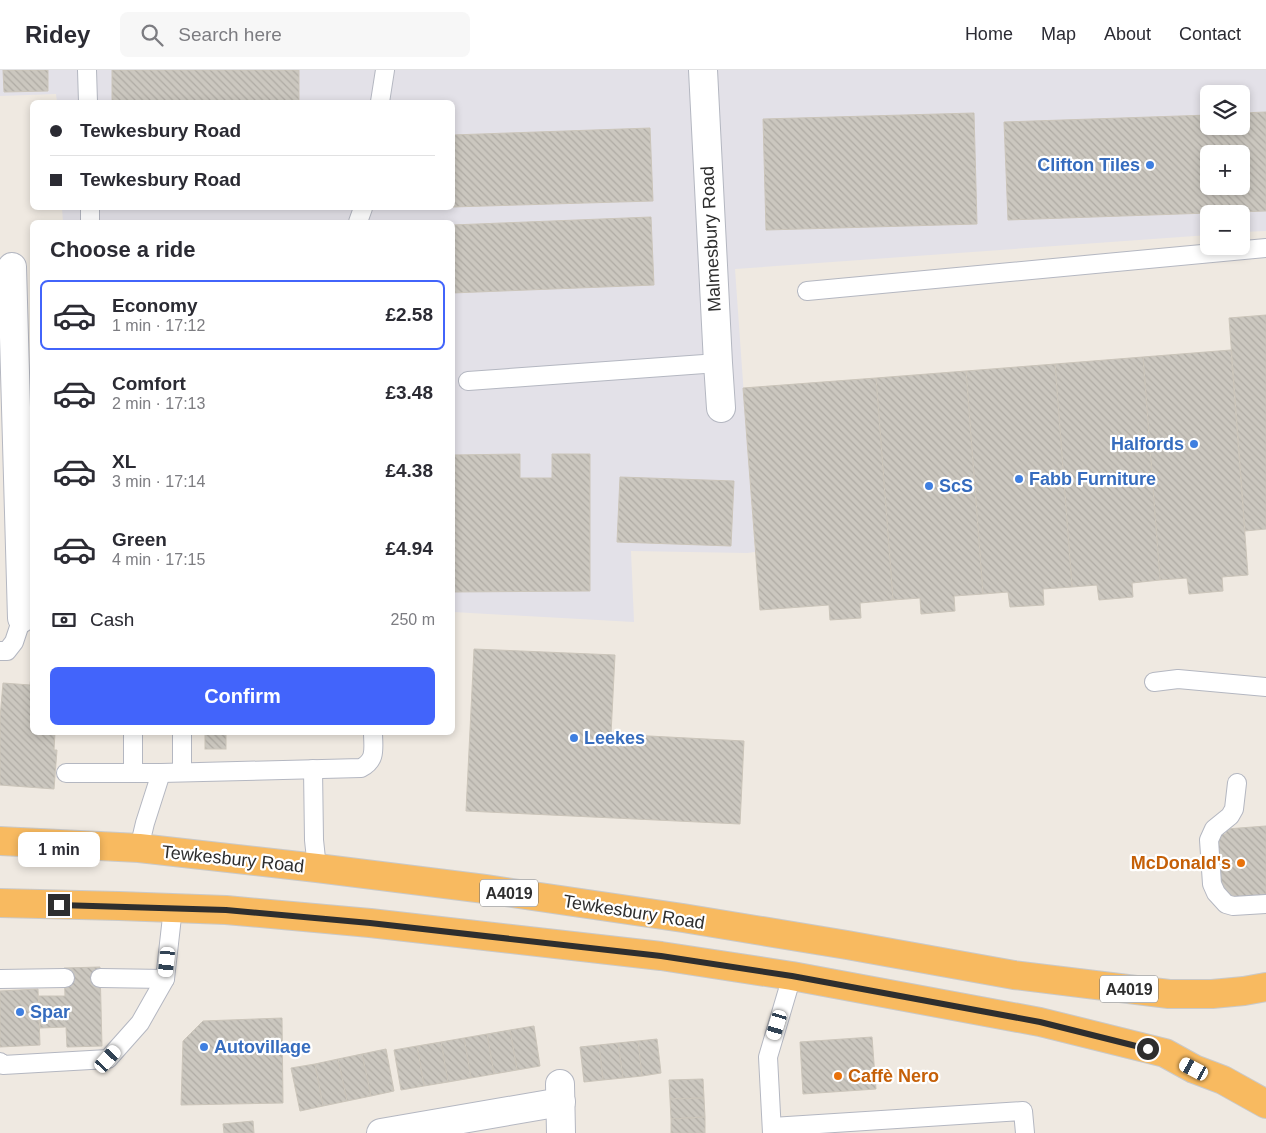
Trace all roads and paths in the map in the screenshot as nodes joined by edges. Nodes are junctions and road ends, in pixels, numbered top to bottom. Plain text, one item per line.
1 (87, 70) edge
2 (385, 70) edge
3 (703, 70) edge
4 (88, 100) edge
5 (380, 100) edge
6 (1266, 248) edge
7 (15, 267) edge
8 (807, 291) dead end
9 (718, 363) junction
10 (468, 381) dead end
11 (721, 408) dead end
12 (22, 618) joint
13 (0, 652) edge
14 (1154, 682) dead end
15 (1266, 687) edge
16 (133, 735) edge
17 (182, 735) edge
18 (372, 735) edge
19 (313, 770) junction
20 (182, 772) junction
21 (133, 773) junction
22 (161, 773) junction
23 (66, 774) dead end
24 (1237, 783) dead end
25 (0, 841) edge
26 (139, 848) junction
27 (317, 868) junction
28 (0, 903) edge
29 (1266, 904) edge
30 (173, 908) junction
31 (792, 976) junction
32 (65, 978) dead end
33 (100, 978) dead end
34 (0, 979) edge
35 (165, 979) junction
36 (1266, 987) edge
37 (0, 1062) edge
38 (1266, 1104) edge
39 (772, 1130) edge
40 (381, 1133) edge
41 (561, 1133) edge
42 (1025, 1133) edge

1 - 4 lane
2 - 5 lane
3 - 9 street, Malmesbury Road
6 - 8 lane
7 - 12 street
9 - 10 lane
9 - 11 street, Malmesbury Road
12 - 13 lane
14 - 15 lane
16 - 21 lane
17 - 20 lane
18 - 19 lane
19 - 20 lane
19 - 27 lane
20 - 22 lane
21 - 22 lane
21 - 23 lane
22 - 26 lane
24 - 29 lane
25 - 26 highway, Tewkesbury Road / A4019
26 - 27 highway, Tewkesbury Road / A4019
27 - 36 highway, Tewkesbury Road / A4019
28 - 30 highway
30 - 31 highway
30 - 35 lane
31 - 38 highway
31 - 39 lane
32 - 34 lane
33 - 35 lane
35 - 37 lane
39 - 42 lane
40 - 41 street

